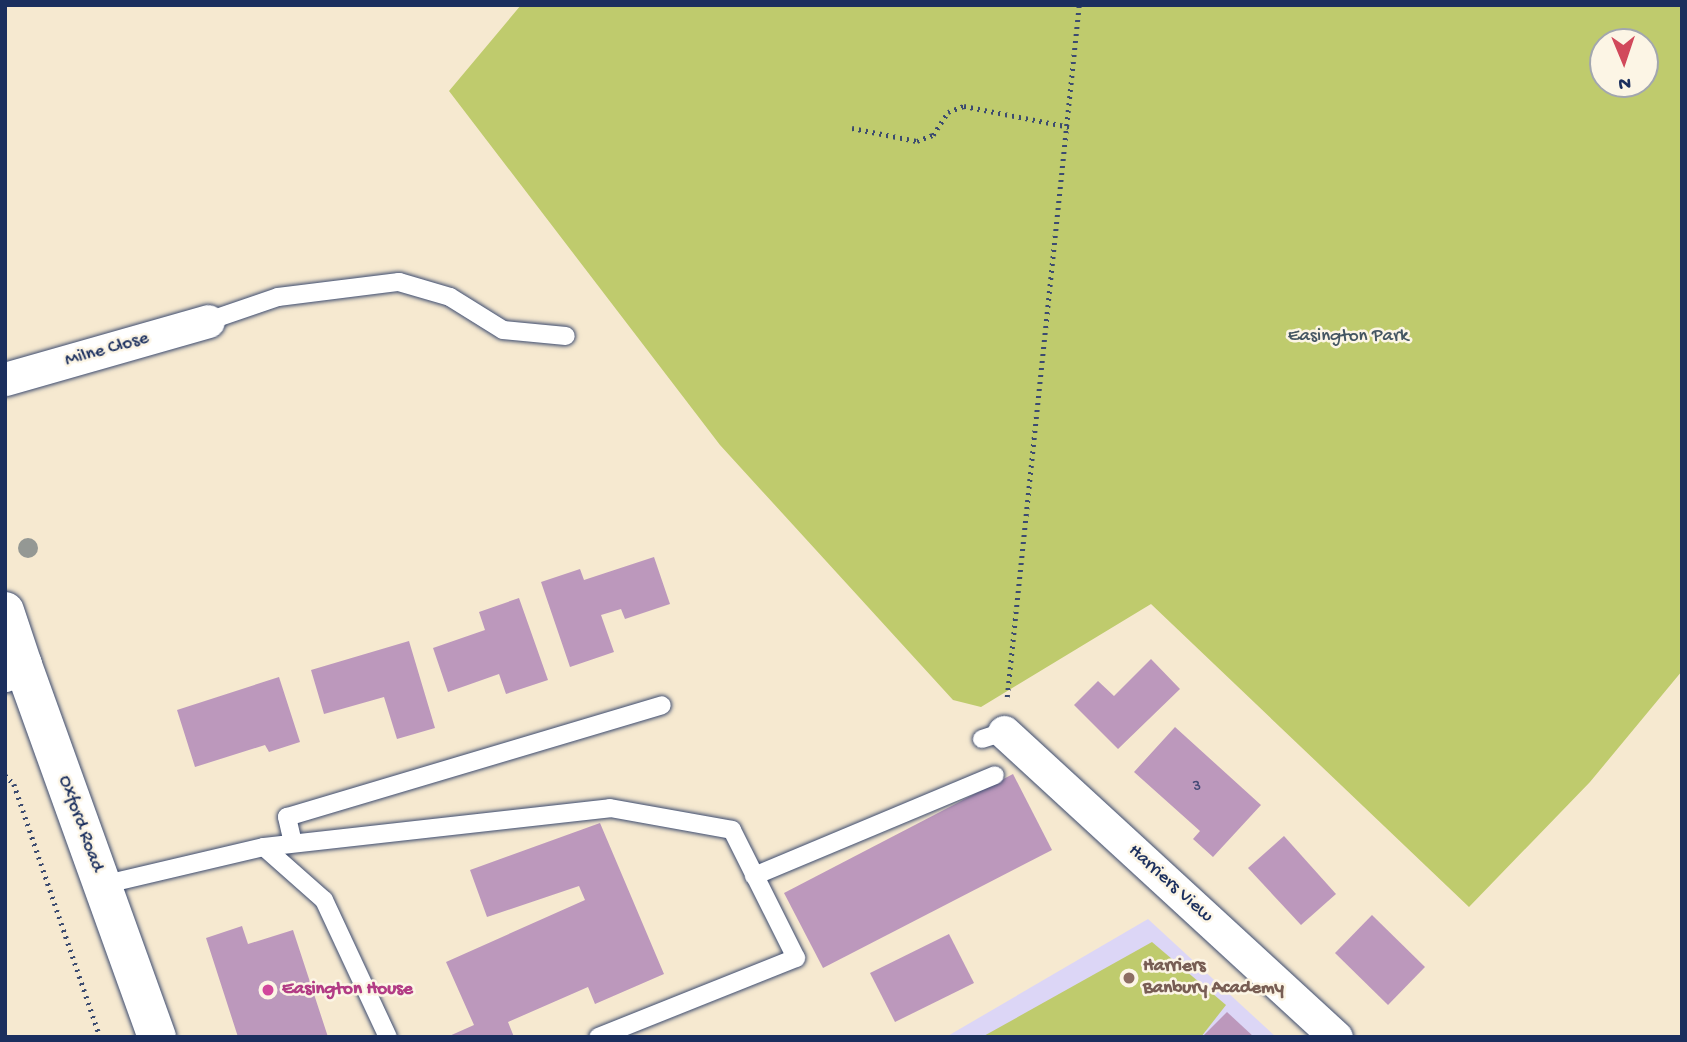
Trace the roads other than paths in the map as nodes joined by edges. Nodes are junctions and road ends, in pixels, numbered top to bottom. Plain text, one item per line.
1 (208, 321) joint
2 (566, 336) dead end
3 (5, 379) edge
4 (5, 611) edge
5 (14, 669) edge
6 (662, 705) dead end
7 (993, 736) road end
8 (995, 775) dead end
9 (293, 843) junction
10 (264, 847) junction
11 (754, 876) junction
12 (102, 885) junction
13 (157, 1037) edge
14 (388, 1037) edge
15 (598, 1037) edge
16 (1336, 1037) edge

1 - 2 lane
1 - 3 street, Milne Close
4 - 5 main road, Oxford Road
5 - 12 main road, Oxford Road
6 - 9 lane
7 - 16 street, Harriers View
8 - 11 lane
9 - 10 lane
9 - 11 lane
10 - 12 lane
10 - 14 lane
11 - 15 lane
12 - 13 main road, Oxford Road

